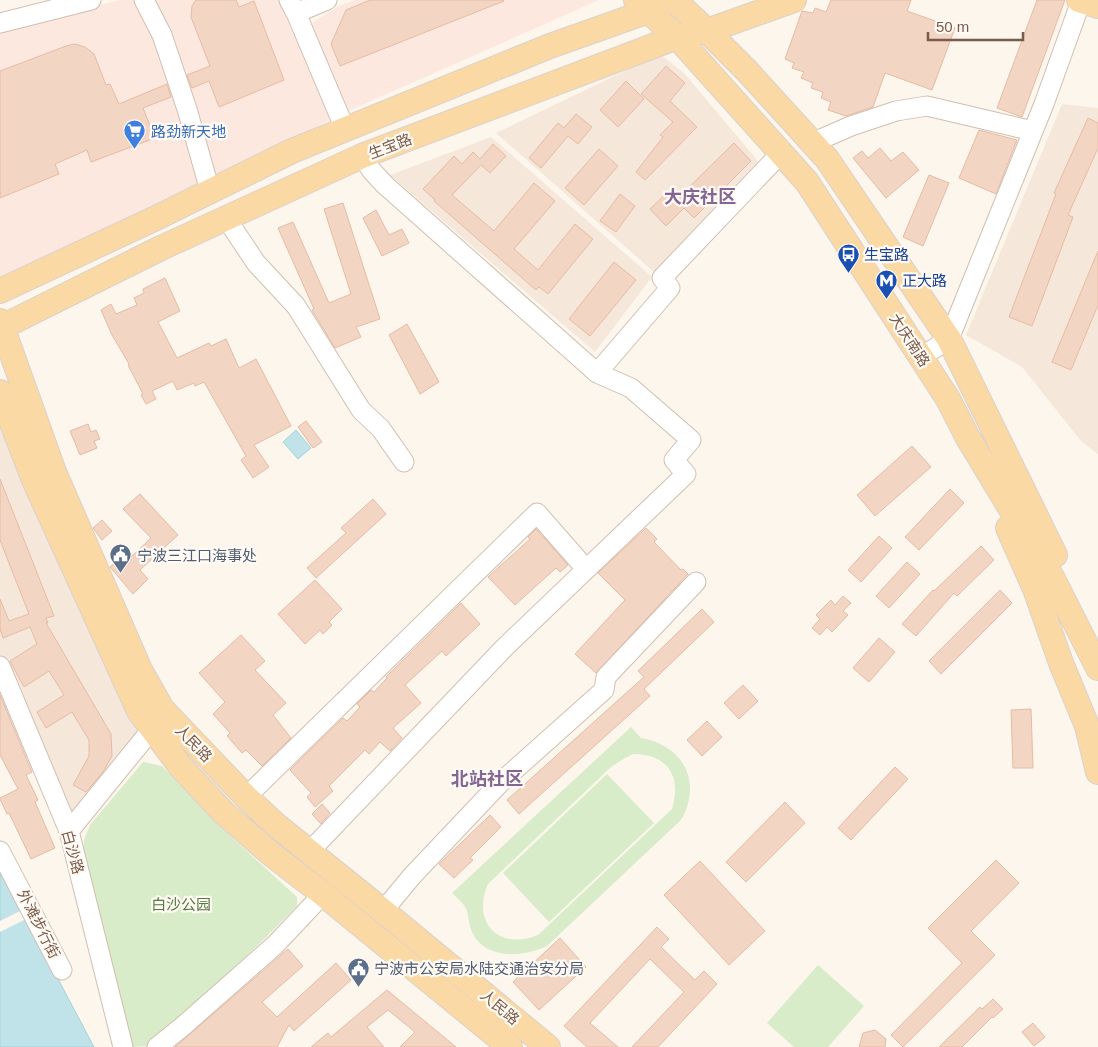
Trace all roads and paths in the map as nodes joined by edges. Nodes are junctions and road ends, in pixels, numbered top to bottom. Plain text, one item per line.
1 (91, 0) edge
2 (144, 0) edge
3 (327, 0) edge
4 (794, 0) edge
5 (1080, 0) edge
6 (678, 1) edge
7 (642, 5) edge
8 (292, 6) edge
9 (1098, 6) edge
10 (0, 24) edge
11 (707, 30) junction
12 (677, 37) junction
13 (346, 129) junction
14 (1033, 132) junction
15 (812, 143) junction
16 (781, 153) junction
17 (362, 156) junction
18 (210, 191) junction
19 (226, 218) junction
20 (0, 291) edge
21 (1, 325) edge
22 (949, 339) junction
23 (921, 357) junction
24 (597, 373) junction
25 (0, 392) edge
26 (968, 438) junction
27 (404, 462) dead end
28 (586, 569) junction
29 (696, 582) dead end
30 (1098, 642) edge
31 (0, 666) edge
32 (1098, 668) edge
33 (152, 729) junction
34 (1098, 772) edge
35 (246, 797) junction
36 (69, 831) junction
37 (0, 851) edge
38 (310, 851) junction
39 (323, 894) junction
40 (384, 911) junction
41 (62, 970) dead end
42 (123, 1047) edge
43 (157, 1047) edge
44 (510, 1047) edge
45 (548, 1047) edge

1 - 10 street
2 - 18 street
3 - 8 street
4 - 11 main road, 生宝路
5 - 9 main road
5 - 14 street
6 - 7 main road
6 - 11 main road
7 - 12 main road, 大庆南路
7 - 13 main road
8 - 13 street
11 - 12 main road, 生宝路
11 - 15 main road
12 - 16 main road, 大庆南路
12 - 17 main road, 生宝路
13 - 18 main road
14 - 15 street
14 - 22 street
15 - 22 main road
16 - 23 main road, 大庆南路
16 - 24 street
17 - 19 main road, 生宝路
17 - 24 street
18 - 20 main road
19 - 21 main road, 生宝路
19 - 27 street
21 - 35 main road, 人民路
22 - 23 street
22 - 30 main road
23 - 26 main road, 大庆南路
24 - 28 street
25 - 33 main road, 人民路
26 - 32 main road, 大庆南路
26 - 34 main road
28 - 35 street
28 - 38 street
29 - 40 street
31 - 36 street, 白沙路
33 - 36 street
33 - 39 main road, 人民路
35 - 38 main road, 人民路
36 - 42 street, 白沙路
37 - 41 street, 外滩步行街
38 - 40 main road, 人民路
39 - 43 street
39 - 44 main road, 人民路
40 - 45 main road, 人民路

